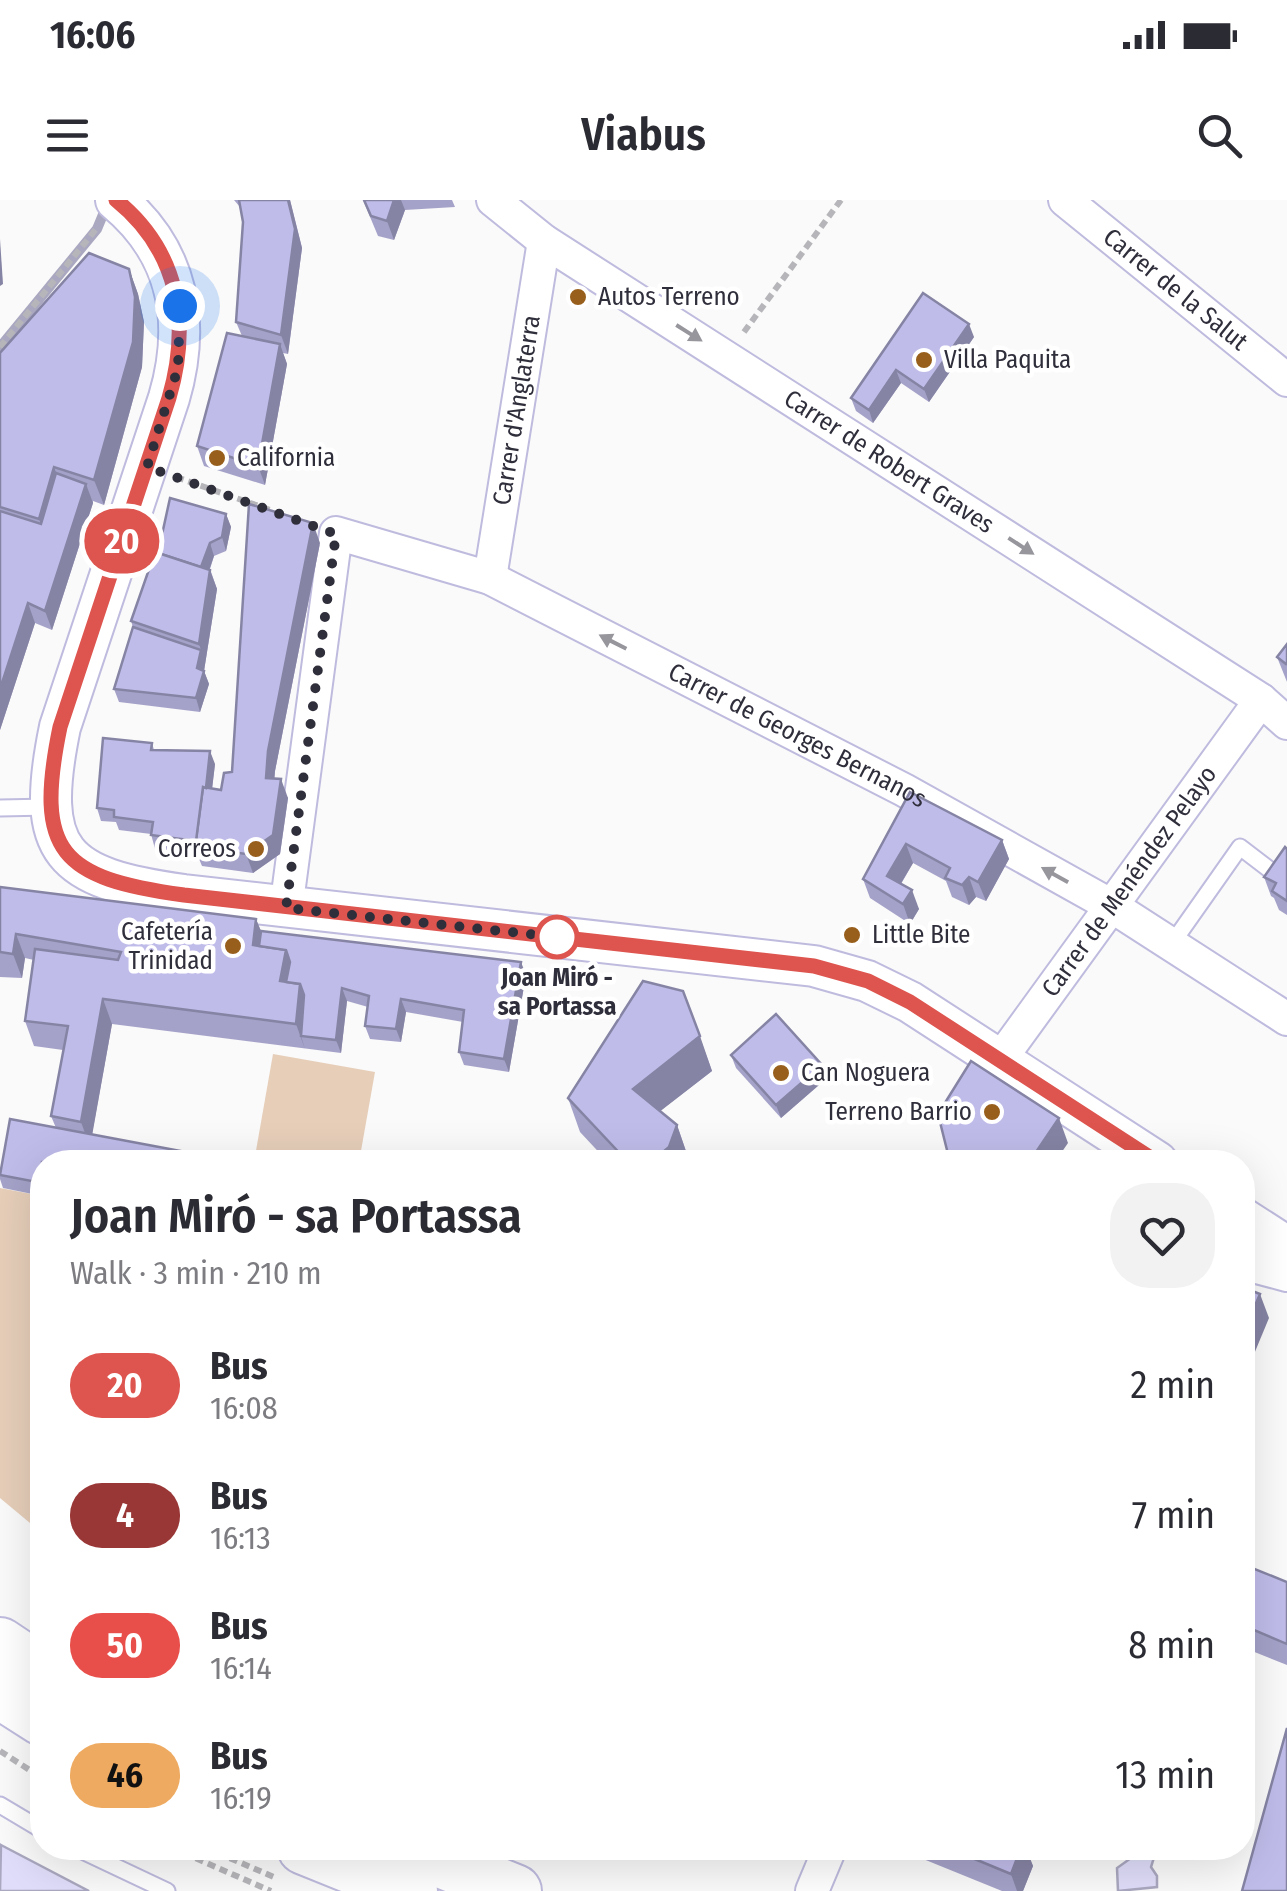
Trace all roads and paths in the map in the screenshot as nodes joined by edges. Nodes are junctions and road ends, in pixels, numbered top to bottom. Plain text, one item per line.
1 (493, 200) edge
2 (841, 200) edge
3 (1065, 200) edge
4 (110, 207) edge
5 (544, 241) junction
6 (0, 347) edge
7 (726, 356) junction
8 (1287, 380) edge
9 (147, 467) junction
10 (336, 534) junction
11 (490, 578) junction
12 (1261, 700) junction
13 (1287, 723) edge
14 (49, 807) junction
15 (0, 808) edge
16 (1274, 873) edge
17 (1110, 906) junction
18 (286, 908) junction
19 (1171, 945) junction
20 (1287, 1018) edge
21 (999, 1061) junction
22 (1138, 1150) edge
23 (1255, 1226) edge
24 (1287, 1247) edge
25 (1255, 1266) edge
26 (1287, 1275) edge
27 (0, 1644) edge
28 (30, 1664) edge
29 (0, 1692) edge
30 (30, 1711) edge
31 (0, 1751) edge
32 (30, 1770) edge
33 (0, 1805) edge
34 (30, 1823) edge
35 (101, 1860) edge
36 (200, 1860) edge
37 (267, 1860) edge
38 (438, 1860) edge
39 (825, 1860) edge
40 (297, 1866) edge
41 (167, 1891) edge
42 (271, 1891) edge
43 (412, 1891) edge
44 (514, 1891) edge
45 (812, 1891) edge

1 - 5 street, Carrer de Robert Graves
2 - 7 path
3 - 8 street, Carrer de la Salut
4 - 6 path
4 - 9 street
5 -> 7 street, Carrer de Robert Graves
5 - 11 street, Carrer d'Anglaterra
7 -> 12 street, Carrer de Robert Graves
9 - 10 path
9 - 14 street
10 - 11 street, Carrer de Georges Bernanos
10 - 18 street
17 -> 11 street, Carrer de Georges Bernanos
12 - 13 street, Carrer de Robert Graves
12 - 17 street, Carrer de Menéndez Pelayo
14 - 15 lane
14 - 18 street
16 - 19 lane
17 - 19 street, Carrer de Georges Bernanos
17 - 21 street, Carrer de Menéndez Pelayo
18 - 21 street
19 - 20 street, Carrer de Georges Bernanos
21 - 22 street
23 - 24 street
25 - 26 street
27 - 28 highway
29 - 30 highway
31 - 32 path
33 - 34 lane
35 - 41 lane
36 - 42 path
37 - 40 path
38 - 44 highway
39 - 45 street
40 - 43 highway

